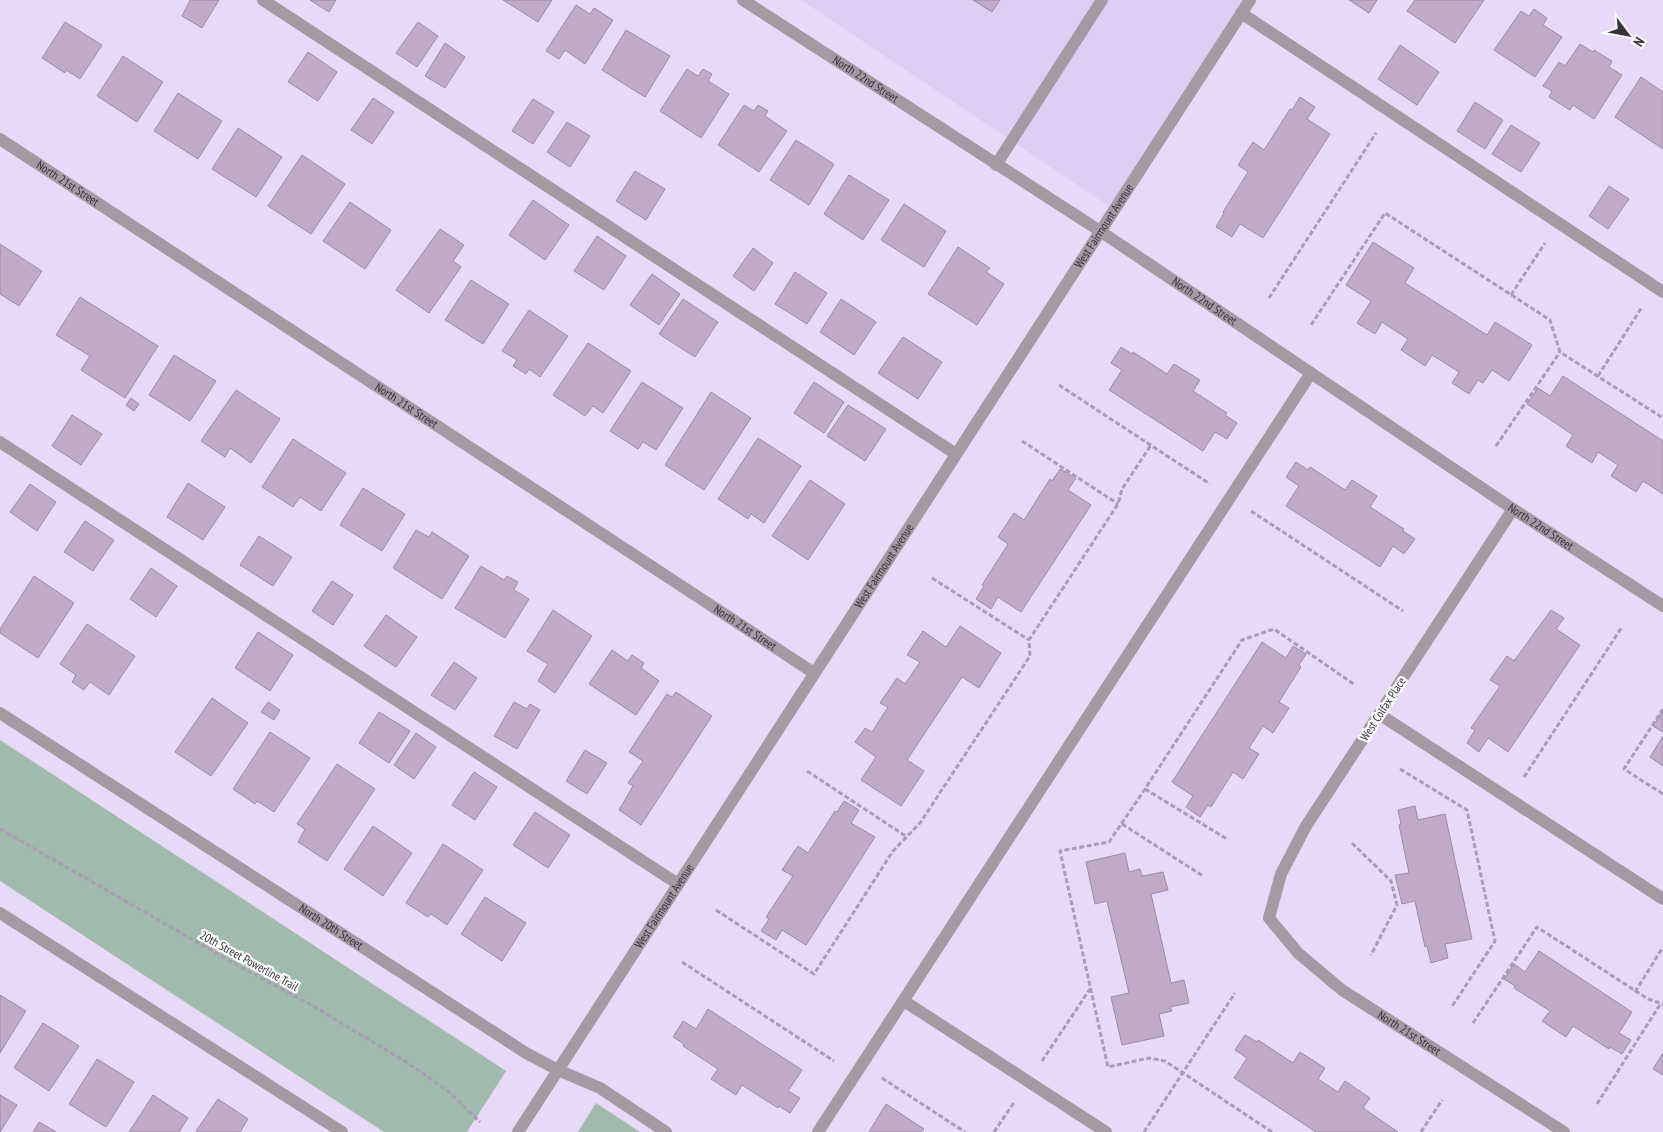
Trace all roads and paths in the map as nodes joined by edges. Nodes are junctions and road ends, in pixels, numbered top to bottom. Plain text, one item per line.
1 (263, 0) edge
2 (743, 0) edge
3 (1102, 0) edge
4 (1250, 0) edge
5 (1241, 13) junction
6 (1390, 112) junction
7 (0, 139) edge
8 (996, 164) junction
9 (1558, 222) junction
10 (1100, 231) junction
11 (1659, 290) edge
12 (1511, 295) junction
13 (1269, 298) dead end
14 (1311, 325) dead end
15 (1560, 352) junction
16 (1312, 373) junction
17 (1598, 376) junction
18 (1663, 418) edge
19 (1022, 440) dead end
20 (0, 442) edge
21 (1151, 445) dead end
22 (1496, 446) dead end
23 (956, 454) junction
24 (1118, 504) junction
25 (1513, 508) junction
26 (932, 578) dead end
27 (1663, 606) edge
28 (1622, 627) dead end
29 (1029, 640) junction
30 (814, 673) junction
31 (1356, 685) dead end
32 (1663, 709) edge
33 (0, 713) edge
34 (1380, 714) junction
35 (1400, 769) dead end
36 (807, 771) dead end
37 (1145, 789) junction
38 (1663, 794) edge
39 (1509, 799) junction
40 (1122, 824) junction
41 (0, 829) edge
42 (907, 837) junction
43 (1226, 839) dead end
44 (1352, 844) dead end
45 (1203, 876) dead end
46 (678, 884) junction
47 (1663, 899) edge
48 (716, 910) dead end
49 (0, 913) edge
50 (1269, 918) joint
51 (1663, 947) edge
52 (1371, 955) dead end
53 (682, 962) dead end
54 (1636, 992) junction
55 (1236, 993) dead end
56 (904, 1001) junction
57 (1662, 1004) edge
58 (1451, 1008) dead end
59 (1473, 1023) dead end
60 (558, 1070) junction
61 (859, 1070) junction
62 (1183, 1073) junction
63 (1442, 1100) dead end
64 (1597, 1104) dead end
65 (480, 1122) dead end
66 (342, 1132) edge
67 (518, 1132) edge
68 (666, 1132) edge
69 (818, 1132) edge
70 (965, 1132) edge
71 (1106, 1132) edge
72 (1144, 1132) edge
73 (1272, 1132) edge
74 (1421, 1132) edge
75 (1564, 1132) edge

1 - 23 street
2 - 8 street, North 22nd Street
3 - 8 street
4 - 5 street, West Fairmount Avenue
5 - 6 street
5 - 10 street, West Fairmount Avenue
6 - 9 street
6 - 13 path
7 - 30 street, North 21st Street
8 - 10 street, North 22nd Street
9 - 11 street
9 - 12 path
10 - 16 street, North 22nd Street
10 - 23 street, West Fairmount Avenue
11 - 17 path
12 - 14 path
12 - 15 path
15 - 17 path
15 - 22 path
16 - 25 street, North 22nd Street
16 - 56 street
17 - 18 path
19 - 24 path
20 - 46 street
21 - 24 path
23 - 30 street, West Fairmount Avenue
24 - 29 path
25 - 27 street, North 22nd Street
25 - 34 street, West Colfax Place
26 - 29 path
28 - 39 path
29 - 42 path
30 - 46 street, West Fairmount Avenue
31 - 37 path
32 - 38 path
33 - 60 street, North 20th Street
34 - 39 street
34 - 50 street, West Colfax Place
35 - 58 path
36 - 42 path
37 - 40 path
37 - 43 path
39 - 47 street
40 - 45 path
40 - 62 path
41 - 65 path, 20th Street Powerline Trail
42 - 48 path
44 - 52 path
46 - 60 street, West Fairmount Avenue
49 - 66 street
50 - 75 street, North 21st Street
51 - 54 path
53 - 61 path
54 - 57 path
54 - 59 path
55 - 62 path
56 - 61 street
56 - 71 street
57 - 64 path
60 - 67 street, West Fairmount Avenue
60 - 68 street, North 20th Street
61 - 69 street
61 - 70 path
62 - 72 path
62 - 73 path
63 - 74 path

